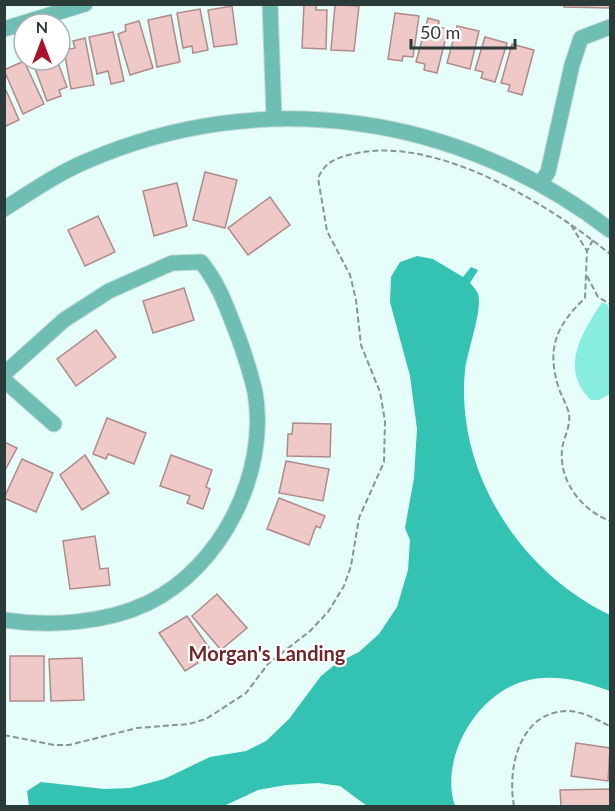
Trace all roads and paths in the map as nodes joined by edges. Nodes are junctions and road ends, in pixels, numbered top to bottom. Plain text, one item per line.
1 (85, 4) edge
2 (270, 4) edge
3 (610, 27) edge
4 (4, 30) edge
5 (274, 117) junction
6 (541, 183) junction
7 (4, 209) edge
8 (570, 224) junction
9 (610, 230) edge
10 (593, 240) junction
11 (587, 251) junction
12 (610, 254) edge
13 (586, 273) junction
14 (610, 304) edge
15 (4, 374) edge
16 (4, 380) edge
17 (54, 423) dead end
18 (610, 521) edge
19 (4, 620) edge
20 (610, 726) edge
21 (4, 735) edge
22 (514, 807) edge

1 - 4 street
2 - 5 street
3 - 6 street
5 - 6 street
5 - 7 street
6 - 9 street
8 - 10 path
8 - 11 path
8 - 21 path
10 - 11 path
10 - 12 path
11 - 13 path
13 - 14 path
13 - 18 path
15 - 19 street
16 - 17 street
20 - 22 path

